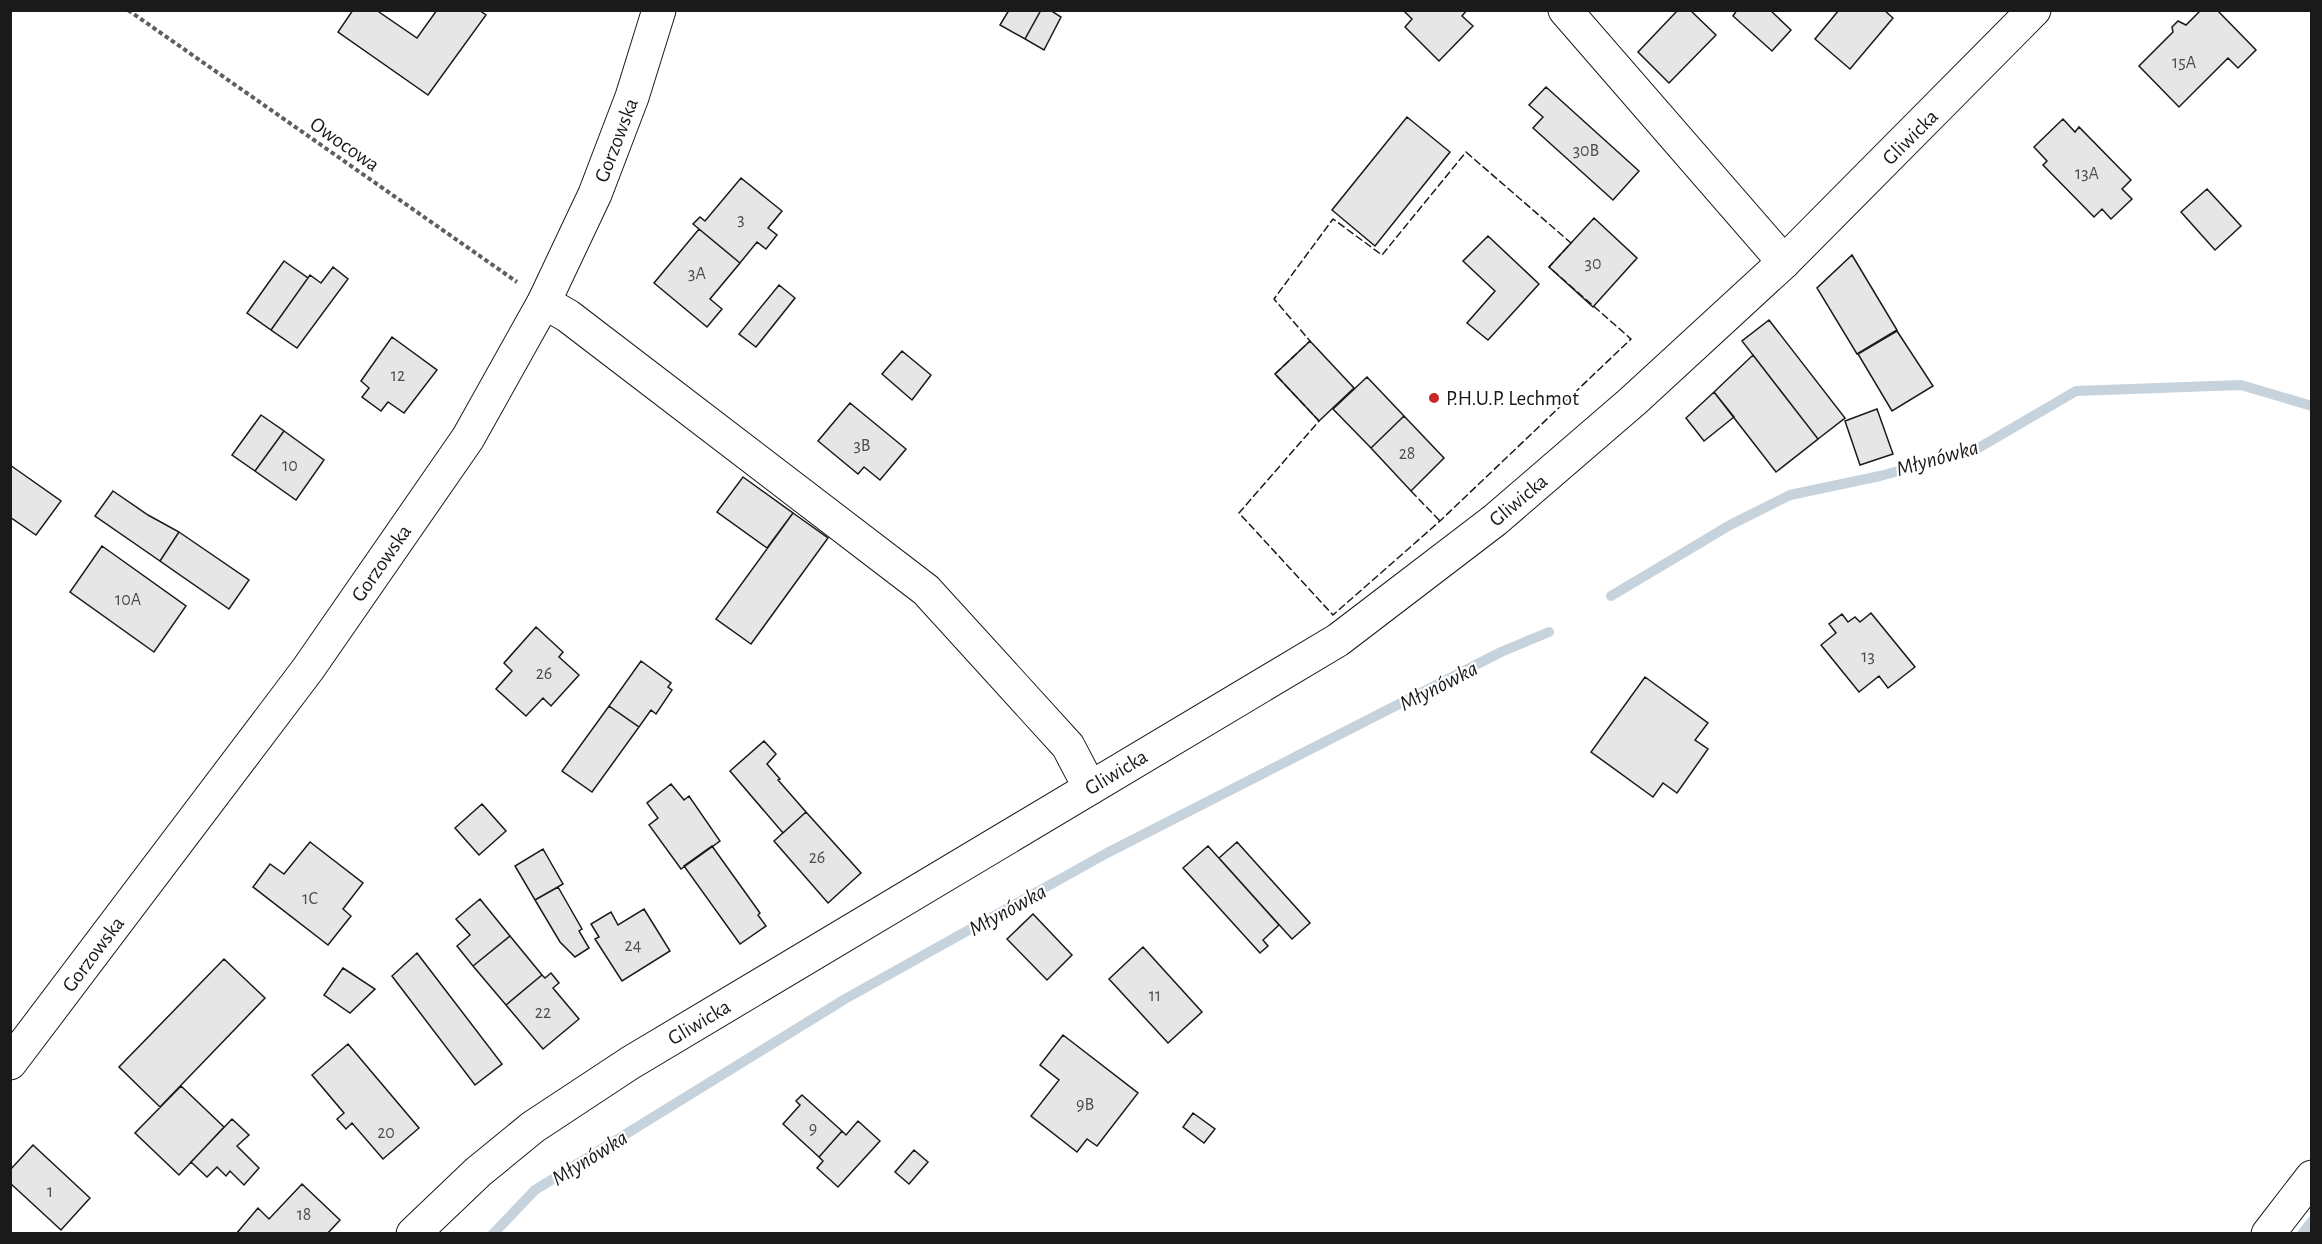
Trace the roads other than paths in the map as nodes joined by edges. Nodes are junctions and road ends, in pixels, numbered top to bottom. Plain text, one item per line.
1 (660, 10) edge
2 (1565, 10) edge
3 (2034, 10) edge
4 (1784, 262) junction
5 (544, 302) junction
6 (1090, 788) junction
7 (10, 1063) edge
8 (2312, 1177) edge
9 (413, 1233) edge
10 (2268, 1233) edge

1 - 5 street, Gorzowska
2 - 4 street
3 - 4 street, Gliwicka
4 - 6 street, Gliwicka
5 - 6 street
5 - 7 street, Gorzowska
6 - 9 street, Gliwicka
8 - 10 street

